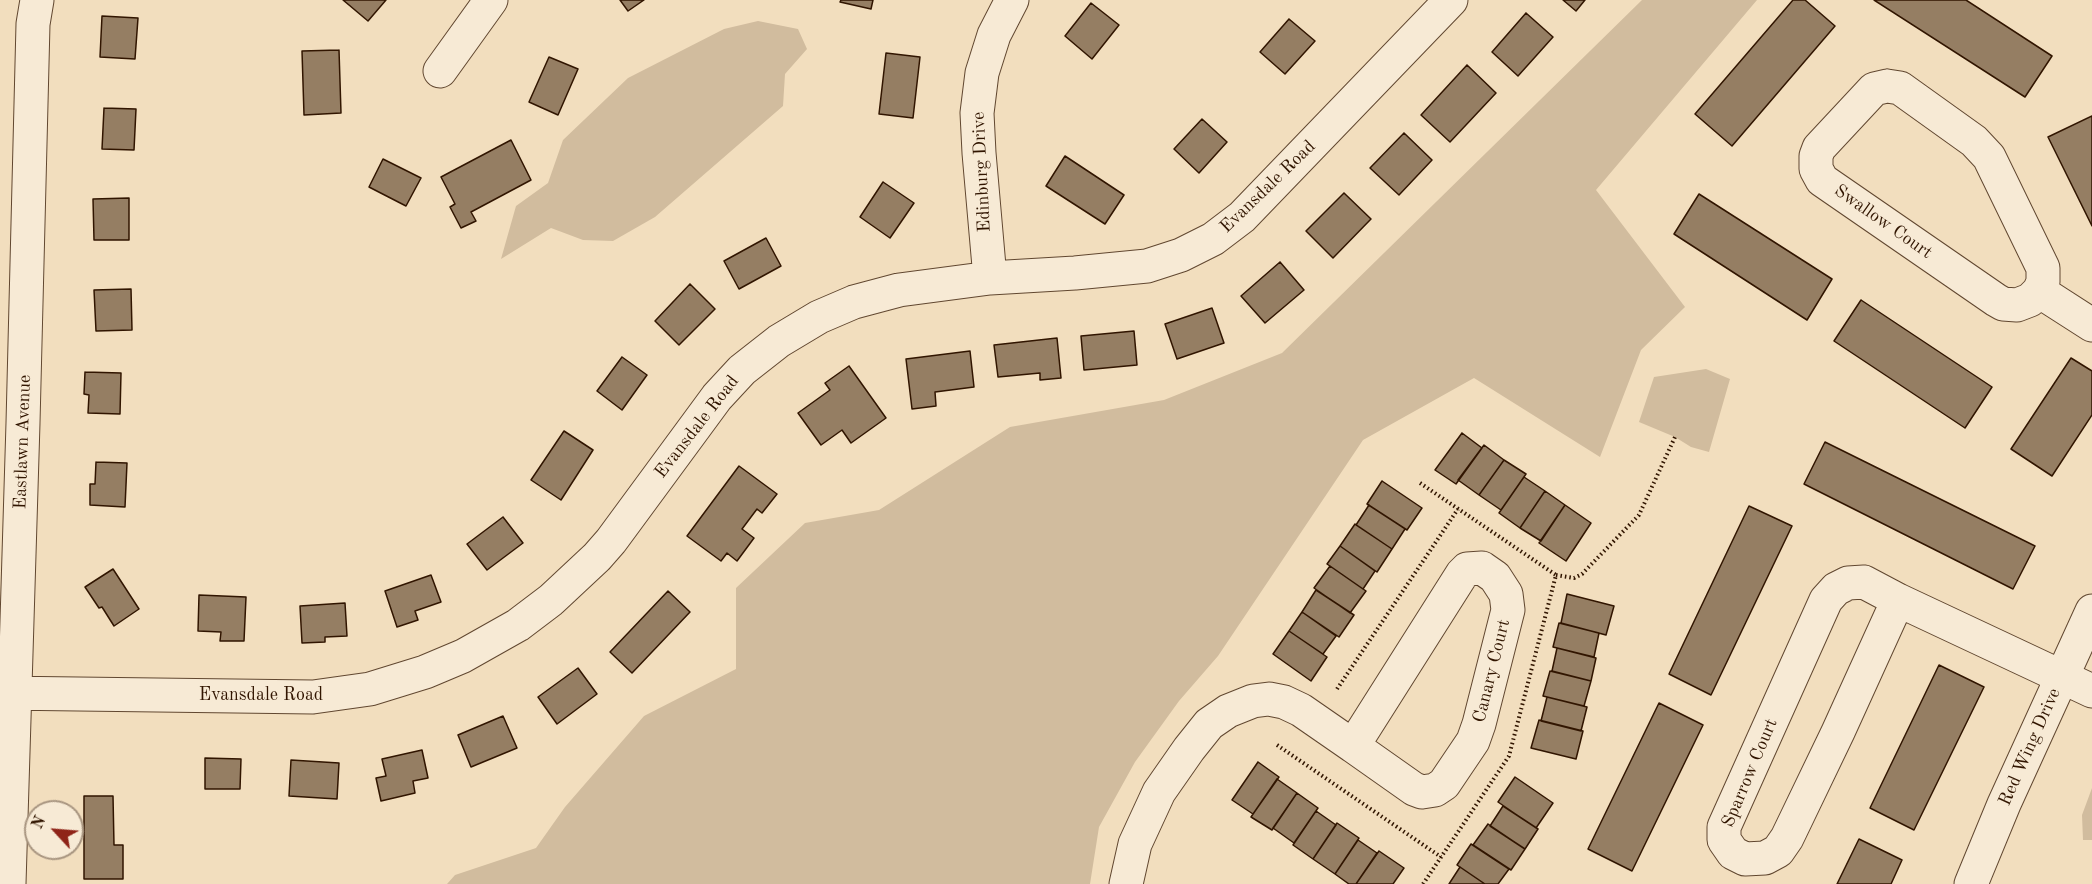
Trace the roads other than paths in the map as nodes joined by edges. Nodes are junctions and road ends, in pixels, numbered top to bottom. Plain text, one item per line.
1 (37, 0) edge
2 (491, 0) edge
3 (1012, 0) edge
4 (1451, 0) edge
5 (440, 71) dead end
6 (990, 278) junction
7 (2039, 291) junction
8 (2092, 325) edge
9 (1898, 600) junction
10 (2092, 611) edge
11 (2061, 677) junction
12 (2092, 691) edge
13 (8, 693) edge
14 (1353, 746) junction
15 (9, 884) edge
16 (1126, 884) edge
17 (1971, 884) edge

1 - 13 street, Eastlawn Avenue
2 - 5 street
3 - 6 street, Edinburg Drive
4 - 6 street, Evansdale Road
6 - 13 street, Evansdale Road
7 - 7 street, Swallow Court
7 - 8 street
9 - 9 street, Sparrow Court
9 - 11 street, Sparrow Court
10 - 11 street, Red Wing Drive
11 - 12 street, Sparrow Court
11 - 17 street, Red Wing Drive
13 - 15 street, Eastlawn Avenue
14 - 14 street, Canary Court
14 - 16 street, Canary Court

